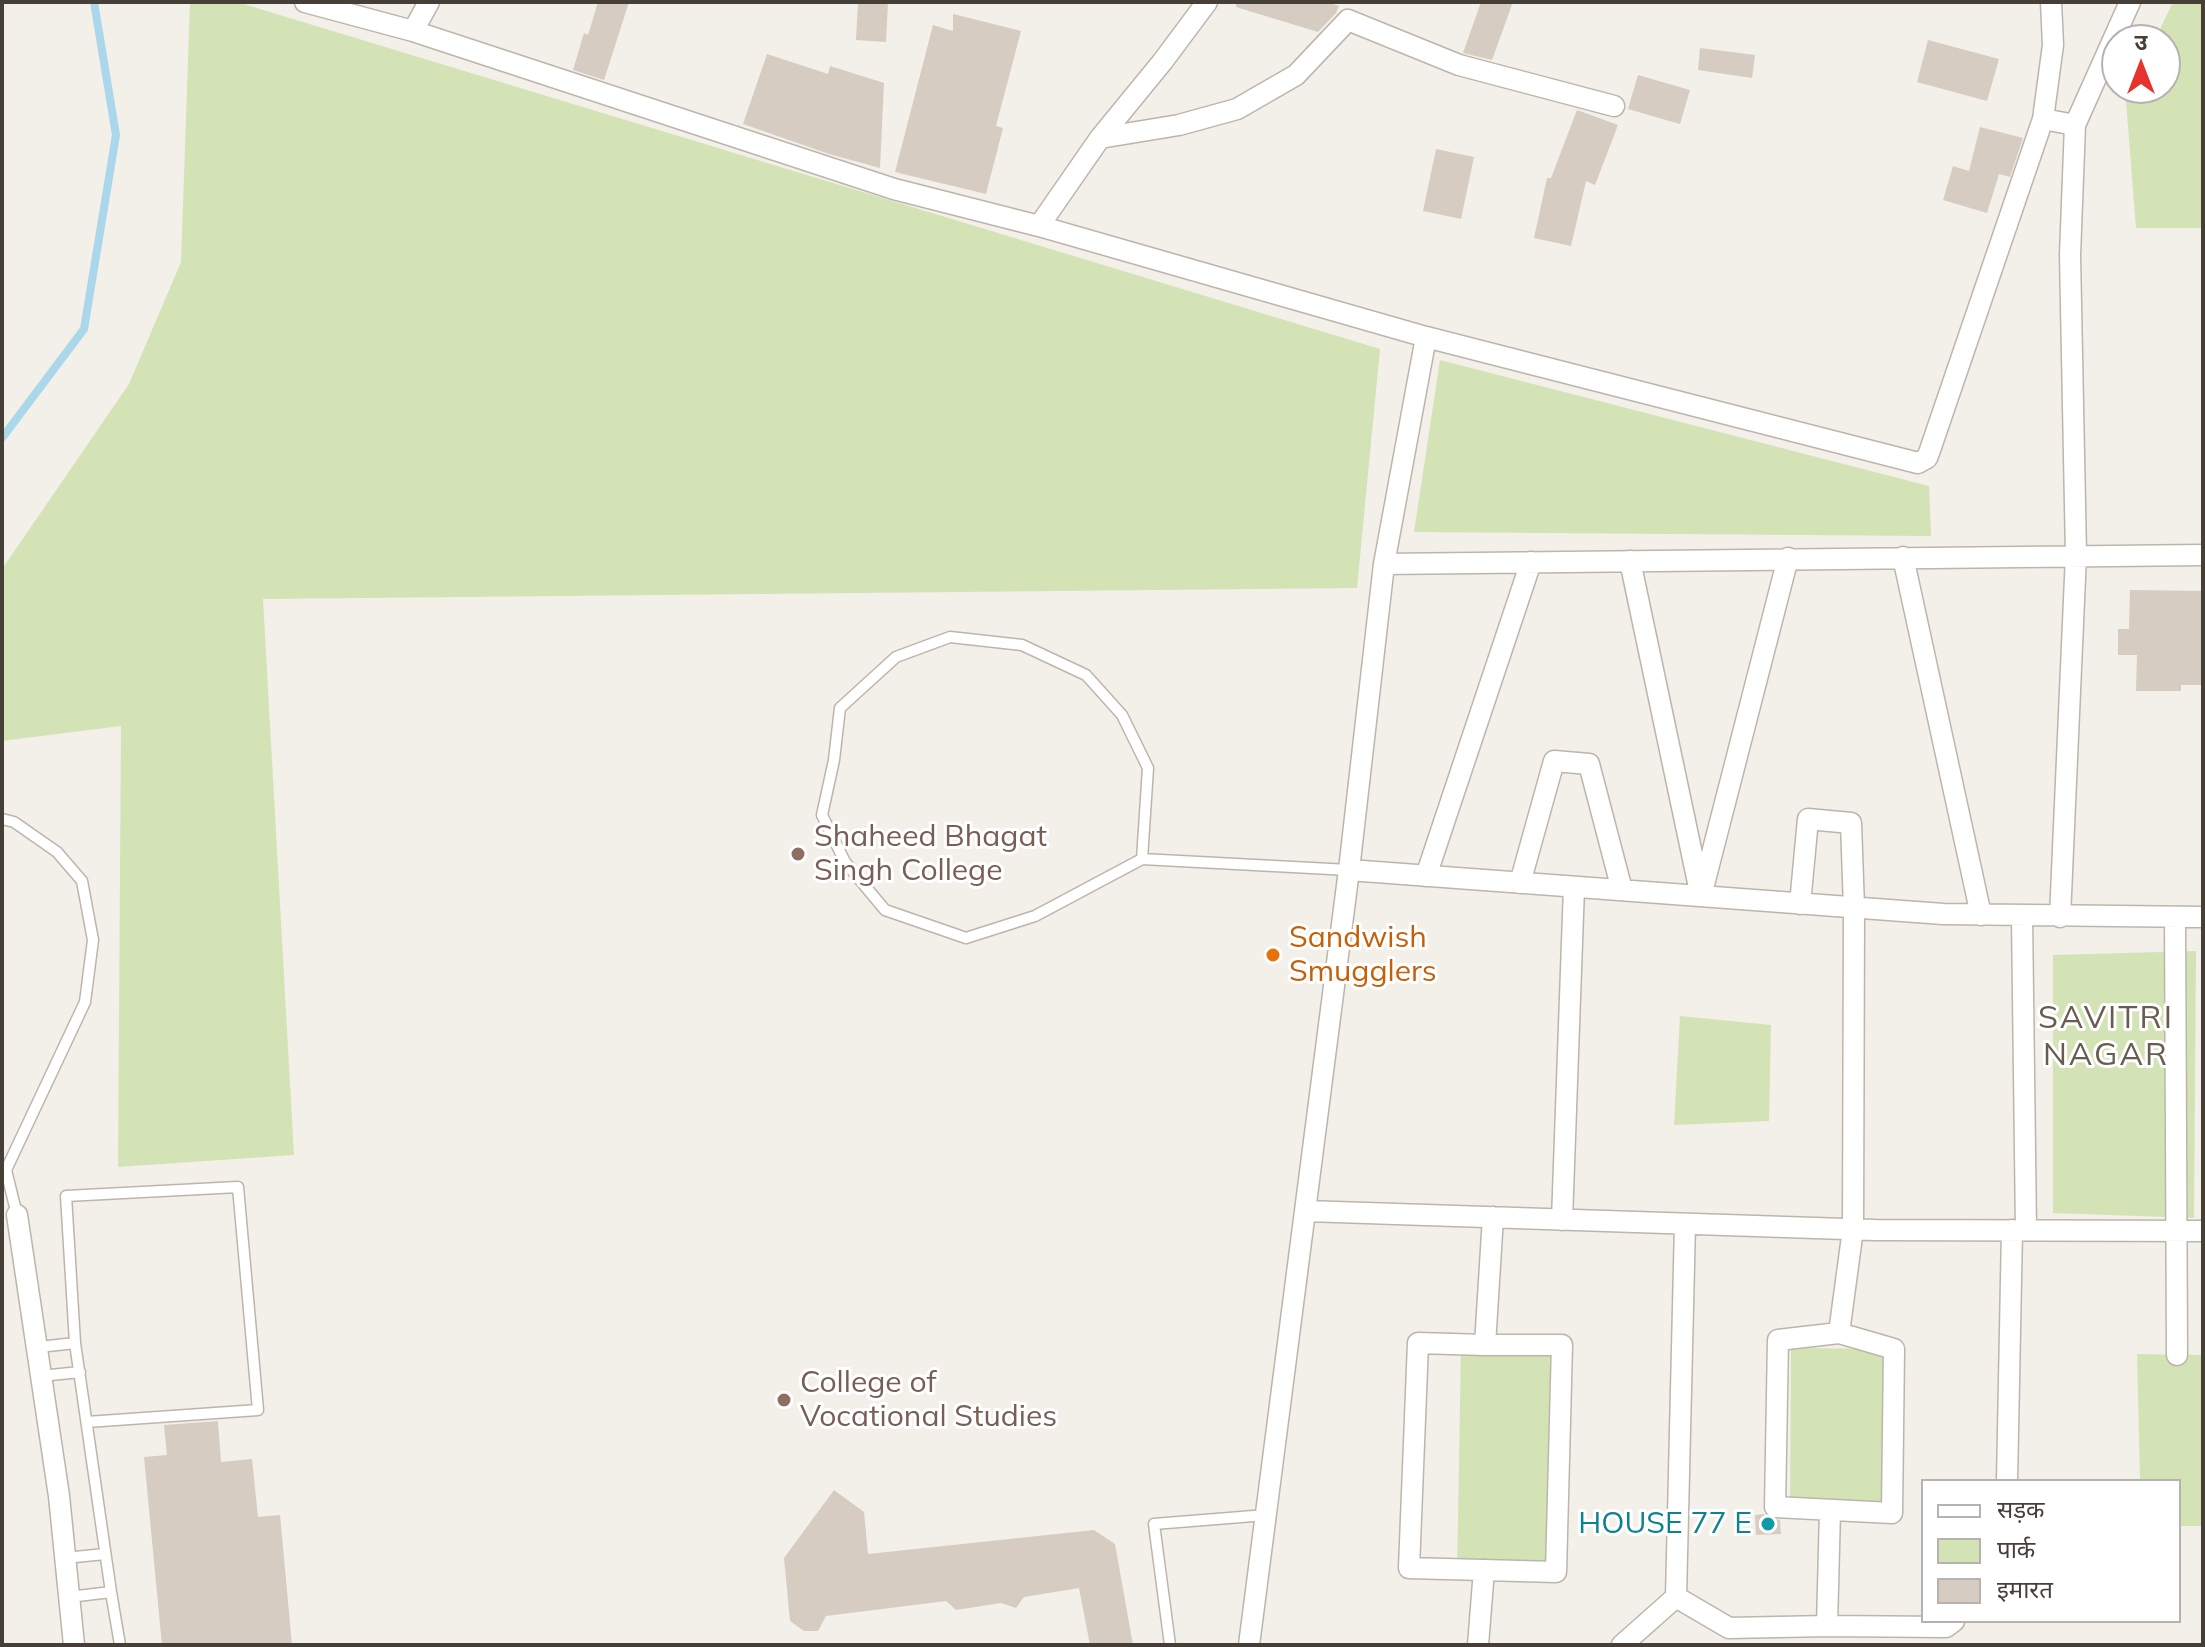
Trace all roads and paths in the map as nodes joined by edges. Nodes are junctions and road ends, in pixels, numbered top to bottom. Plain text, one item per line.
1 (305, 2) edge
2 (429, 2) edge
3 (1207, 2) edge
4 (2051, 2) edge
5 (2130, 2) edge
6 (1352, 11) edge
7 (413, 31) junction
8 (1614, 106) dead end
9 (2043, 119) junction
10 (2075, 125) junction
11 (1100, 138) junction
12 (1039, 226) junction
13 (1426, 337) junction
14 (2076, 555) junction
15 (2203, 555) edge
16 (1903, 557) junction
17 (1788, 558) junction
18 (1630, 561) junction
19 (1531, 562) junction
20 (1384, 564) junction
21 (2, 819) edge
22 (1142, 859) junction
23 (1349, 870) junction
24 (1426, 876) junction
25 (1520, 883) junction
26 (1574, 887) junction
27 (1622, 890) junction
28 (1701, 896) junction
29 (1800, 904) junction
30 (1854, 908) junction
31 (1981, 915) junction
32 (2022, 916) junction
33 (2060, 917) junction
34 (2175, 917) junction
35 (2203, 917) edge
36 (4, 1169) edge
37 (1306, 1211) junction
38 (17, 1215) joint
39 (1493, 1217) junction
40 (1562, 1220) junction
41 (1685, 1224) junction
42 (1853, 1229) junction
43 (2019, 1230) junction
44 (2176, 1231) junction
45 (2203, 1231) edge
46 (1839, 1333) junction
47 (75, 1343) junction
48 (1485, 1345) junction
49 (39, 1347) junction
50 (2177, 1355) dead end
51 (80, 1372) junction
52 (41, 1376) junction
53 (87, 1422) junction
54 (2007, 1479) edge
55 (1830, 1510) junction
56 (1266, 1515) junction
57 (105, 1554) junction
58 (65, 1558) junction
59 (1484, 1570) junction
60 (111, 1592) junction
61 (69, 1597) junction
62 (1676, 1597) junction
63 (1951, 1623) edge
64 (1827, 1626) junction
65 (74, 1645) edge
66 (120, 1645) edge
67 (1170, 1645) edge
68 (1249, 1645) edge
69 (1478, 1645) edge
70 (1622, 1645) edge

1 - 7 street
2 - 7 street
3 - 11 street
4 - 9 street
5 - 10 street
6 - 8 street
6 - 11 street
7 - 12 street
9 - 10 street
9 - 13 street
10 - 14 street
11 - 12 street
12 - 13 street
13 - 20 street
14 - 15 street
14 - 16 street
14 - 33 street
16 - 17 street
16 - 31 street
17 - 18 street
17 - 28 street
18 - 19 street
18 - 28 street
19 - 20 street
19 - 24 street
20 - 23 street
21 - 36 lane
22 - 22 lane
22 - 23 lane
23 - 24 street
23 - 37 street
24 - 25 street
25 - 26 street
25 - 27 street
26 - 27 street
26 - 40 street
27 - 28 street
28 - 29 street
29 - 30 street
29 - 30 street
30 - 31 street
30 - 42 street
31 - 32 street
32 - 33 street
32 - 43 street
33 - 34 street
34 - 35 street
34 - 44 street
36 - 38 lane
37 - 39 street
37 - 56 street
38 - 49 street
39 - 40 street
39 - 48 street
40 - 41 street
41 - 42 street
41 - 62 street
42 - 43 street
42 - 46 street
43 - 44 street
43 - 54 street
44 - 45 street
44 - 50 street
46 - 55 street
46 - 55 street
47 - 49 lane
47 - 51 lane
47 - 53 lane
48 - 59 street
48 - 59 street
49 - 52 street
51 - 52 lane
51 - 53 lane
52 - 58 street
53 - 57 lane
55 - 64 street
56 - 67 lane
56 - 68 street
57 - 58 lane
57 - 60 lane
58 - 61 street
59 - 69 street
60 - 61 lane
60 - 66 lane
61 - 65 street
62 - 64 street
62 - 70 street
63 - 64 street

